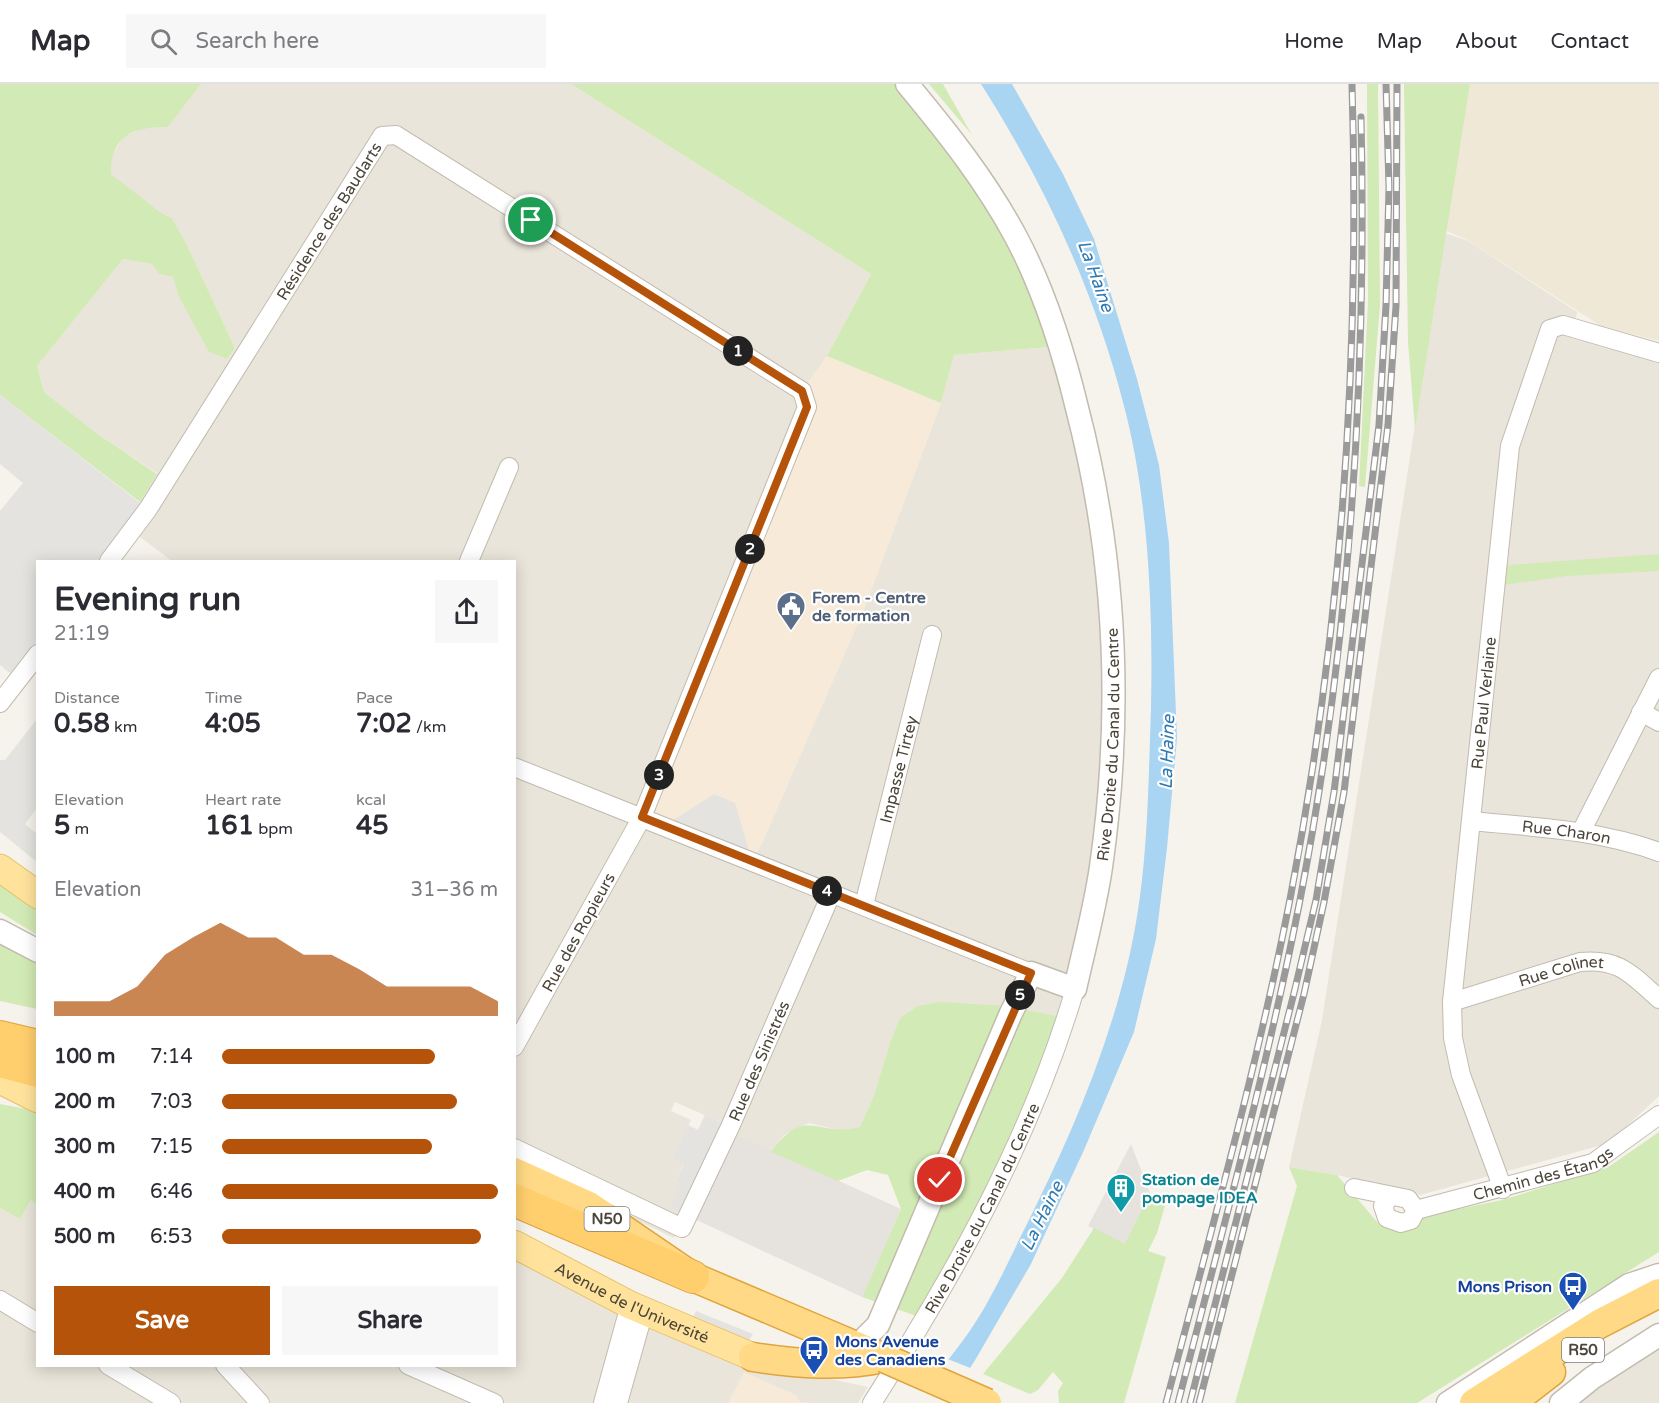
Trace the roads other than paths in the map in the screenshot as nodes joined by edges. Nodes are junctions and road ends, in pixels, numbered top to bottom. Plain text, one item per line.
1 (907, 84) edge
2 (1659, 353) edge
3 (509, 467) dead end
4 (110, 560) edge
5 (469, 560) edge
6 (932, 635) dead end
7 (36, 657) edge
8 (1659, 678) edge
9 (0, 703) edge
10 (1641, 712) junction
11 (1659, 722) edge
12 (516, 768) edge
13 (642, 817) junction
14 (1471, 821) junction
15 (1581, 832) junction
16 (1659, 852) edge
17 (0, 867) edge
18 (832, 892) junction
19 (36, 894) edge
20 (864, 905) junction
21 (0, 931) edge
22 (36, 950) edge
23 (1031, 973) junction
24 (1075, 989) junction
25 (1659, 999) edge
26 (1452, 1002) junction
27 (0, 1016) edge
28 (36, 1025) edge
29 (0, 1037) edge
30 (516, 1043) edge
31 (18, 1065) edge
32 (0, 1096) edge
33 (36, 1096) edge
34 (36, 1099) edge
35 (1659, 1115) edge
36 (516, 1149) edge
37 (516, 1174) edge
38 (1354, 1188) dead end
39 (1503, 1189) junction
40 (516, 1201) edge
41 (516, 1245) edge
42 (693, 1276) junction
43 (1657, 1288) edge
44 (0, 1300) edge
45 (637, 1308) junction
46 (36, 1322) edge
47 (1659, 1335) edge
48 (857, 1346) junction
49 (753, 1357) joint
50 (884, 1358) junction
51 (1530, 1365) junction
52 (111, 1367) edge
53 (227, 1367) edge
54 (413, 1367) edge
55 (171, 1403) edge
56 (260, 1403) edge
57 (494, 1403) edge
58 (603, 1403) edge
59 (618, 1403) edge
60 (872, 1403) edge
61 (987, 1403) edge
62 (1448, 1403) edge
63 (1474, 1403) edge
64 (1484, 1403) edge
65 (1511, 1403) edge
66 (1561, 1403) edge

1 - 24 street, Rive Droite du Canal du Centre
2 - 14 street, Rue Paul Verlaine
3 - 5 street
4 - 13 street, Résidence des Baudarts
6 - 20 street, Impasse Tirtey
7 - 9 street
8 - 10 street
10 - 11 street
10 - 15 street
12 - 13 street
13 - 18 street
13 - 30 street, Rue des Ropieurs
14 - 15 street, Rue Charon
14 - 26 street, Rue Paul Verlaine
15 - 16 street, Rue Charon
17 - 19 main road
18 - 20 street
18 - 36 street, Rue des Sinistrés
20 - 23 street
21 - 22 street
23 - 24 street
23 - 48 street
24 - 60 street, Rive Droite du Canal du Centre
25 - 26 street, Rue Colinet
26 - 39 street, Rue Paul Verlaine
27 - 28 highway
29 - 31 highway
31 - 33 main road
32 - 34 street
35 - 39 street, Chemin des Étangs
37 - 42 highway, N50
38 - 39 street, Chemin des Étangs
40 - 42 highway
41 - 45 main road, Avenue de l'Université
42 - 48 highway, N50
43 - 51 highway
43 - 62 street
43 - 65 highway, R50
44 - 46 street
45 - 49 main road, Avenue de l'Université
45 - 58 street
45 - 59 street
47 - 66 street
48 - 50 highway, N50
49 - 50 highway
50 - 61 highway, N50, bridge
51 - 63 highway
51 - 64 highway
52 - 55 street
53 - 56 street
54 - 57 street

